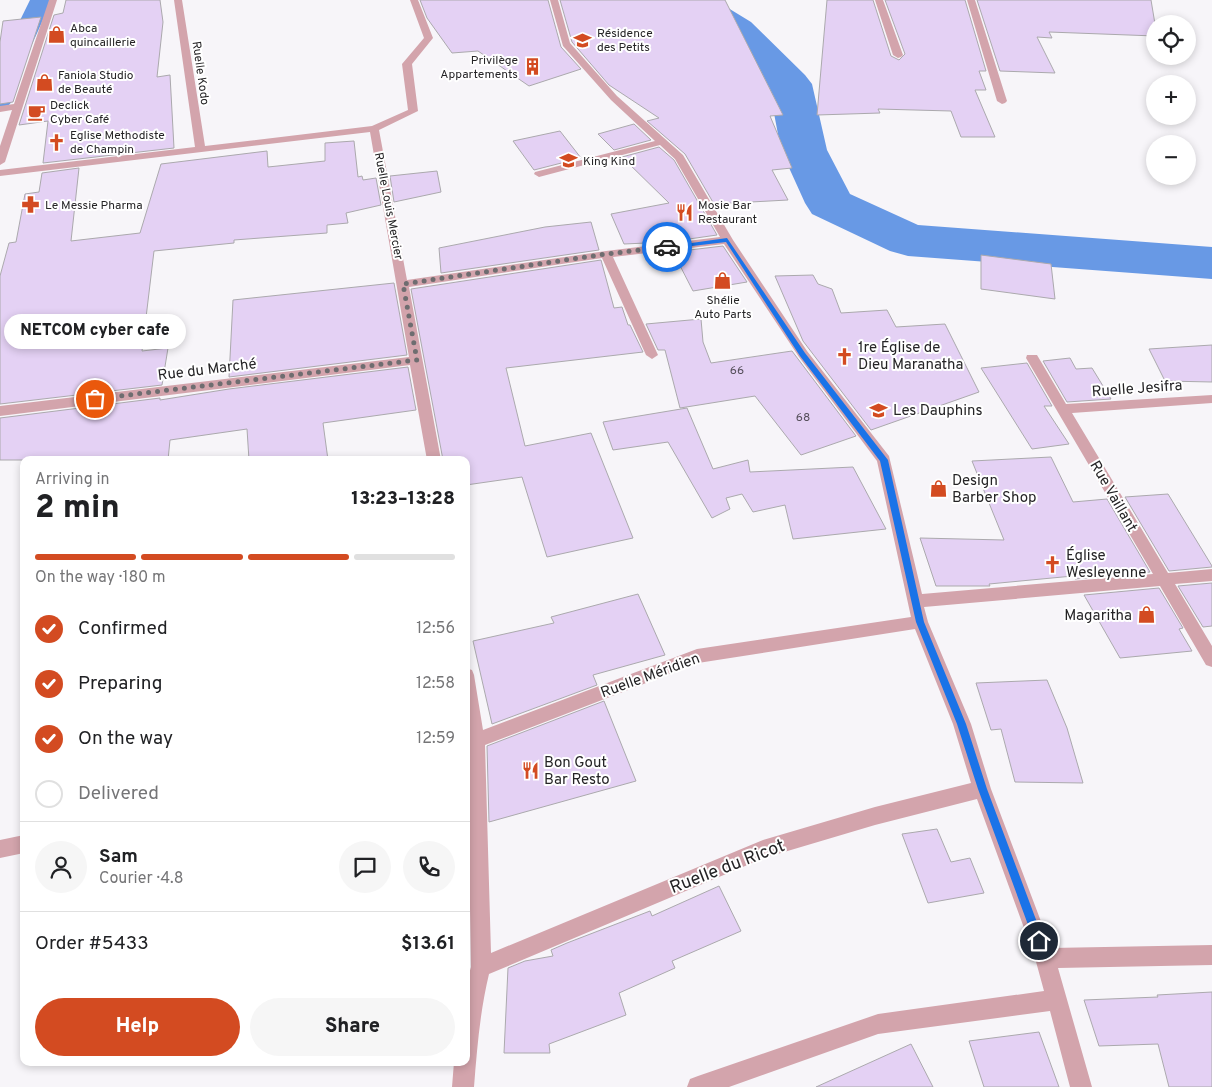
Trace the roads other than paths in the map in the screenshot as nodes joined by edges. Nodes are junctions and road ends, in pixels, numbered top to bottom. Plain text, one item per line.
1 (53, 0) edge
2 (178, 0) edge
3 (414, 0) edge
4 (554, 0) edge
5 (879, 0) edge
6 (971, 0) edge
7 (898, 55) dead end
8 (1002, 101) dead end
9 (17, 107) junction
10 (0, 109) edge
11 (374, 129) junction
12 (662, 142) junction
13 (200, 149) junction
14 (0, 162) edge
15 (0, 173) edge
16 (539, 174) dead end
17 (727, 240) junction
18 (606, 254) junction
19 (403, 284) junction
20 (652, 355) dead end
21 (1032, 358) dead end
22 (417, 360) junction
23 (1212, 399) edge
24 (1063, 409) junction
25 (0, 411) edge
26 (433, 456) edge
27 (1212, 575) edge
28 (1163, 581) junction
29 (916, 602) junction
30 (920, 622) junction
31 (1212, 660) edge
32 (470, 729) edge
33 (471, 743) edge
34 (982, 789) junction
35 (20, 845) edge
36 (0, 849) edge
37 (1212, 955) edge
38 (1045, 958) junction
39 (481, 967) junction
40 (1056, 1000) junction
41 (470, 1015) edge
42 (465, 1066) edge
43 (463, 1087) edge
44 (698, 1087) edge
45 (1081, 1087) edge

1 - 9 street
2 - 13 street, Ruelle Kodo
3 - 11 street
4 - 12 street
5 - 7 street
6 - 8 street
9 - 10 street
9 - 14 street
11 - 13 street
11 - 19 street, Ruelle Louis Mercier
12 - 16 street
12 - 17 street
13 - 15 street
17 - 18 street
17 - 29 street
18 - 19 street
18 - 20 street
19 - 22 street, Ruelle Louis Mercier
21 - 24 street, Rue Vaillant
22 - 25 street, Rue du Marché
22 - 26 street, Ruelle Louis Mercier
23 - 24 street, Ruelle Jesifra
24 - 28 street, Rue Vaillant
27 - 28 street
28 - 29 street
28 - 31 street, Rue Vaillant
29 - 30 street
30 - 33 street, Ruelle Méridien
30 - 34 street
32 - 33 street
33 - 39 street
34 - 38 street
34 - 39 street, Ruelle du Ricot
35 - 36 street
37 - 38 street
38 - 40 street
39 - 41 street
40 - 44 street
40 - 45 street
42 - 43 street

